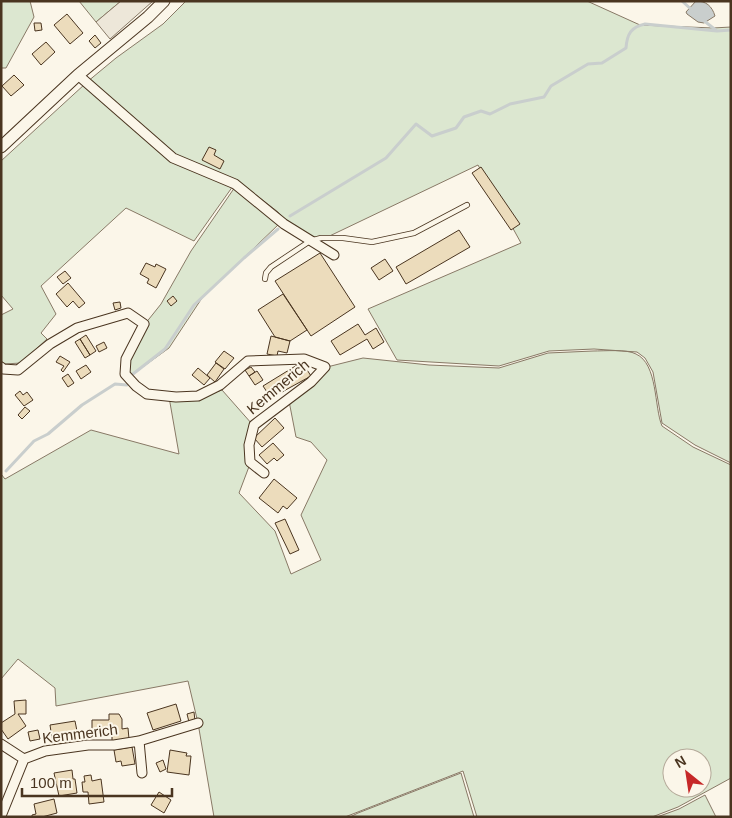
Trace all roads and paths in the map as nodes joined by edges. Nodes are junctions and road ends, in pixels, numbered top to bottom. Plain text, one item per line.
1 (164, 1) edge
2 (78, 75) junction
3 (1, 147) edge
4 (467, 205) dead end
5 (310, 241) junction
6 (334, 255) dead end
7 (265, 279) dead end
8 (1, 367) edge
9 (264, 474) dead end
10 (198, 723) dead end
11 (139, 741) junction
12 (1, 744) edge
13 (24, 760) junction
14 (142, 773) dead end
15 (1, 816) edge

1 - 2 street
2 - 3 street
2 - 5 street
4 - 5 lane
5 - 6 street
5 - 7 lane
8 - 9 street, Kemmerich
10 - 11 street, Kemmerich
11 - 13 street, Kemmerich
11 - 14 street
12 - 13 street
13 - 15 street

